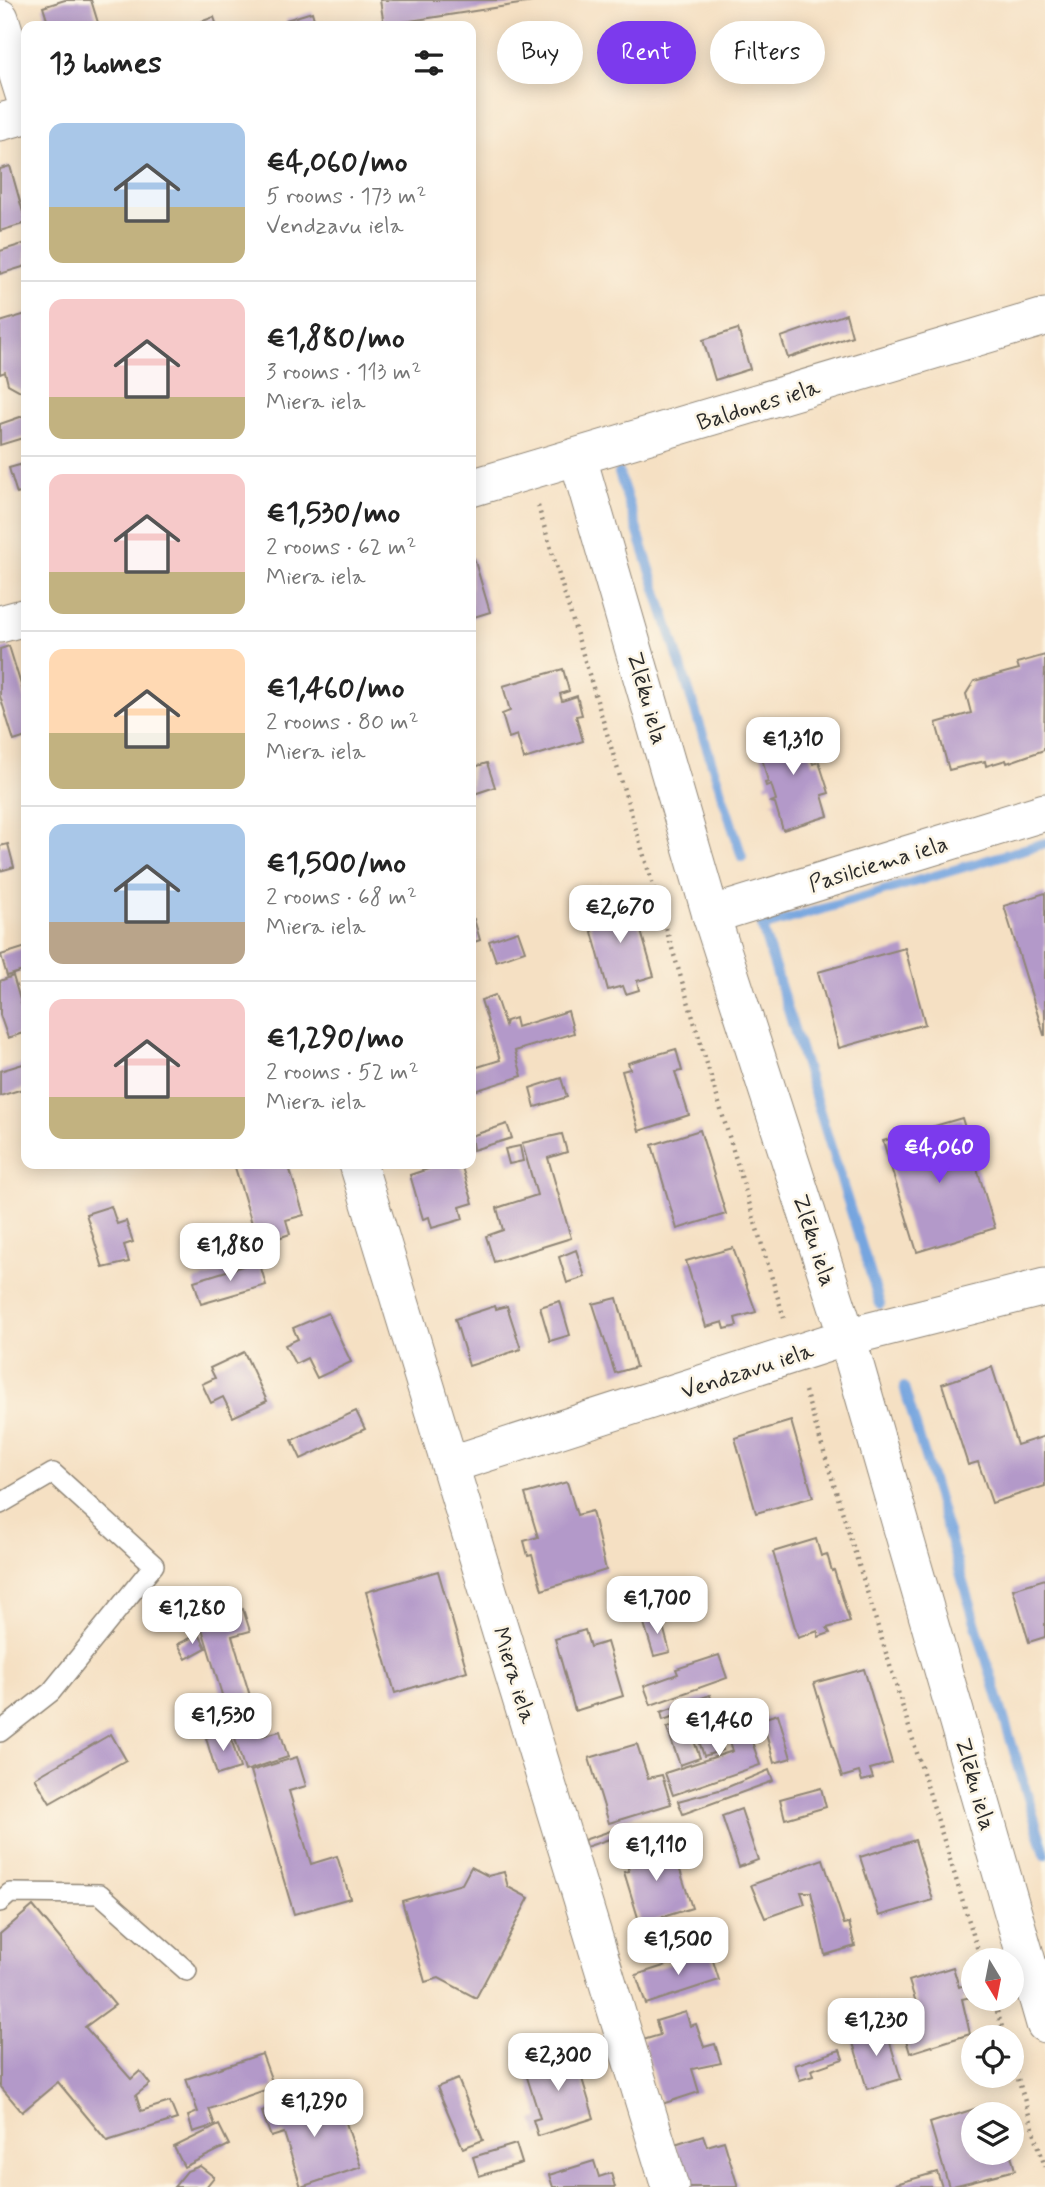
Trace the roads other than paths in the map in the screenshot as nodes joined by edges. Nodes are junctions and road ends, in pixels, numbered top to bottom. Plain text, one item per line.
1 (0, 18) edge
2 (21, 85) edge
3 (21, 116) edge
4 (0, 122) edge
5 (1045, 317) edge
6 (578, 458) junction
7 (476, 487) edge
8 (21, 618) edge
9 (0, 624) edge
10 (1045, 812) edge
11 (711, 915) junction
12 (360, 1169) edge
13 (1045, 1287) edge
14 (846, 1337) junction
15 (452, 1464) junction
16 (0, 1504) edge
17 (0, 1732) edge
18 (0, 1902) edge
19 (187, 1971) dead end
20 (1045, 2024) edge
21 (670, 2187) edge

1 - 2 street
3 - 4 street
5 - 6 street, Baldones iela
6 - 7 street, Baldones iela
6 - 11 street, Zlēku iela
8 - 9 street
10 - 11 street, Pasilciema iela
11 - 14 street, Zlēku iela
12 - 15 street, Miera iela
13 - 14 street, Vendzavu iela
14 - 15 street, Vendzavu iela
14 - 20 street, Zlēku iela
15 - 21 street, Miera iela
16 - 17 lane
18 - 19 lane

